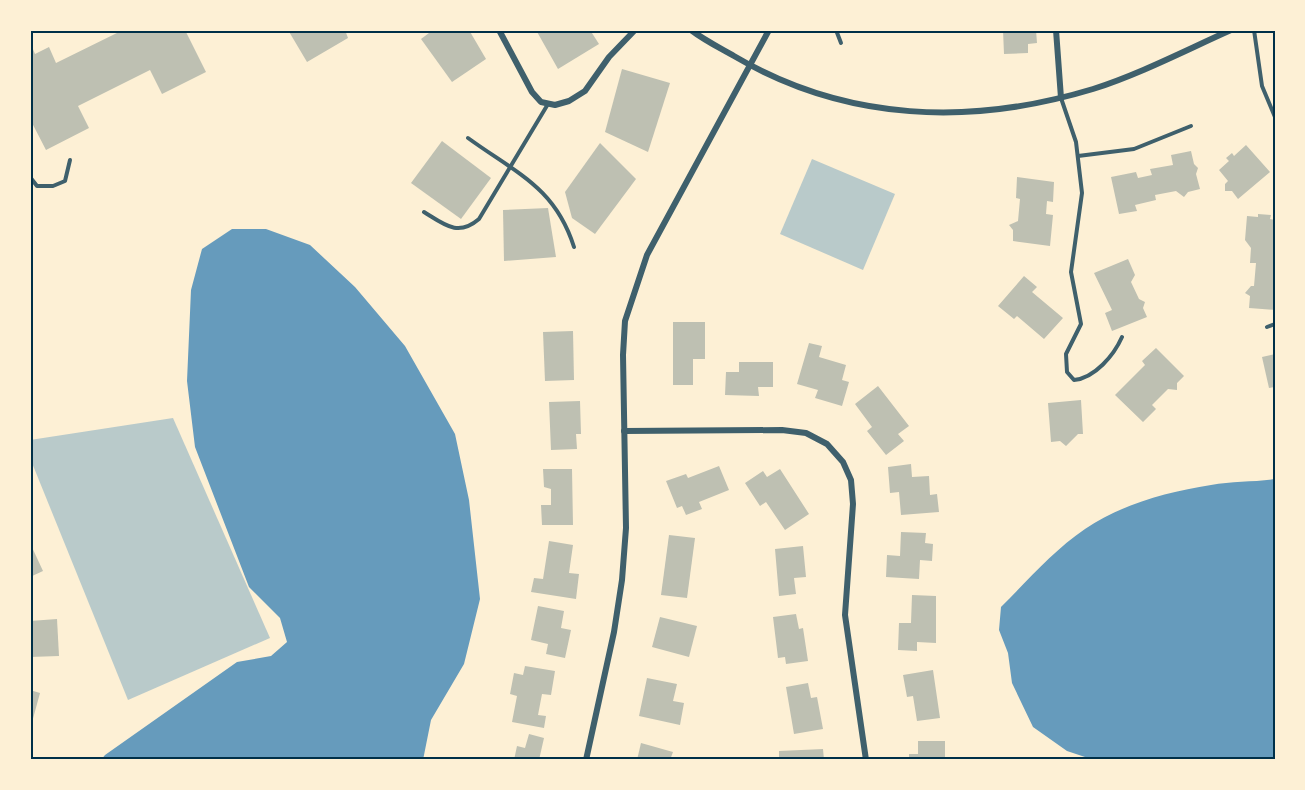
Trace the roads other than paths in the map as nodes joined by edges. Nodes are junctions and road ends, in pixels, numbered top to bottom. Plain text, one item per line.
1 (499, 30) edge
2 (635, 30) edge
3 (691, 30) edge
4 (769, 30) edge
5 (836, 30) edge
6 (1056, 30) edge
7 (1231, 30) edge
8 (1254, 30) edge
9 (841, 43) dead end
10 (750, 65) junction
11 (1061, 98) junction
12 (549, 104) junction
13 (1275, 117) edge
14 (1191, 126) dead end
15 (468, 138) dead end
16 (1078, 156) junction
17 (70, 160) dead end
18 (510, 169) junction
19 (30, 177) edge
20 (424, 213) dead end
21 (574, 247) dead end
22 (1275, 324) edge
23 (1268, 327) dead end
24 (1122, 337) dead end
25 (624, 431) junction
26 (586, 760) edge
27 (866, 760) edge

1 - 12 street
2 - 12 street
3 - 10 street
4 - 10 street
5 - 9 lane
6 - 11 street
7 - 11 street
8 - 13 lane
10 - 11 street
10 - 25 street
11 - 16 lane
12 - 18 lane
14 - 16 lane
15 - 18 lane
16 - 24 lane
17 - 19 lane
18 - 20 lane
18 - 21 lane
22 - 23 lane
25 - 26 street
25 - 27 street

